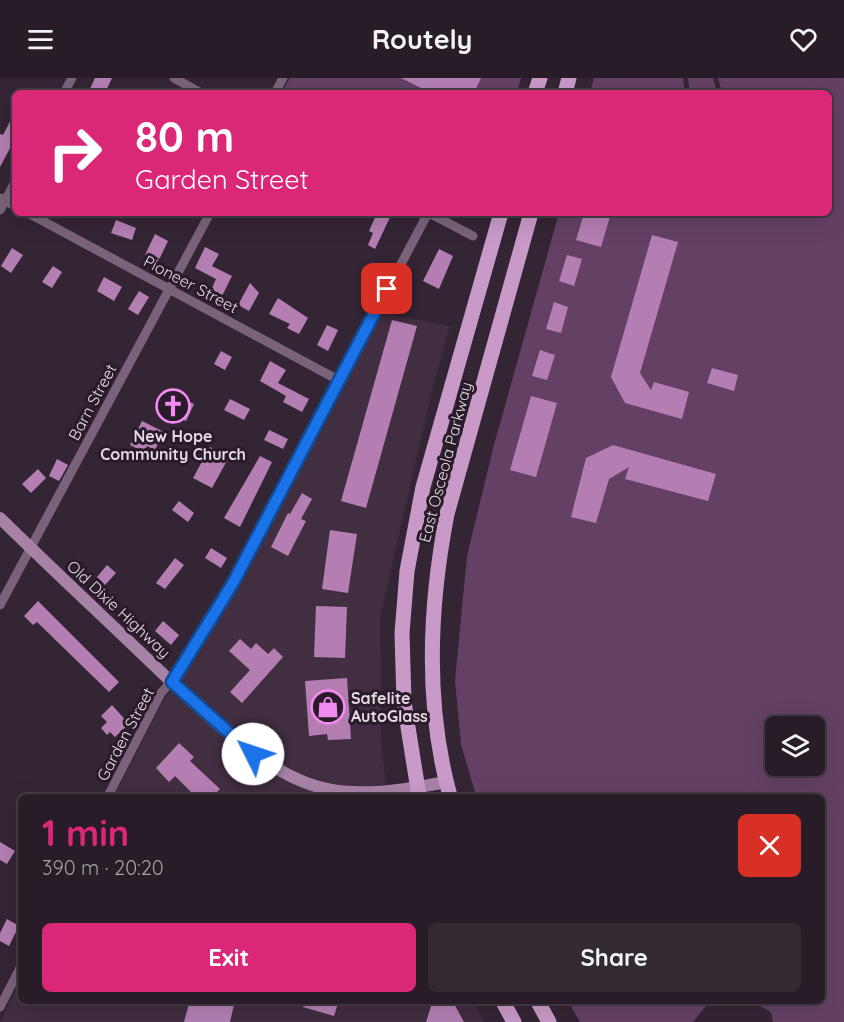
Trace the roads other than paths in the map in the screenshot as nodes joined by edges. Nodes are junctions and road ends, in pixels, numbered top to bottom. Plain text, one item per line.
1 (174, 78) edge
2 (196, 90) edge
3 (12, 186) edge
4 (2, 199) edge
5 (0, 210) edge
6 (34, 216) edge
7 (208, 216) edge
8 (427, 216) edge
9 (435, 216) edge
10 (500, 216) edge
11 (530, 216) edge
12 (473, 236) dead end
13 (170, 290) junction
14 (340, 381) junction
15 (0, 518) edge
16 (30, 548) junction
17 (0, 605) edge
18 (172, 682) junction
19 (448, 789) edge
20 (418, 792) edge
21 (109, 794) edge
22 (18, 971) edge
23 (1, 1002) edge
24 (504, 1004) edge
25 (539, 1004) edge
26 (514, 1022) edge
27 (549, 1022) edge

1 - 2 street
3 - 4 street
4 - 5 street
6 - 13 street, Pioneer Street
7 - 13 street, Barn Street
8 - 14 street, Garden Street
9 - 12 street
10 - 20 main road, East Osceola Parkway
11 - 19 main road, East Osceola Parkway
13 - 14 street, Pioneer Street
13 - 16 street, Barn Street
14 - 18 street, Garden Street
15 - 16 street, Old Dixie Highway
16 - 17 street, Barn Street
16 - 18 street, Old Dixie Highway
18 - 20 street, Old Dixie Highway
18 - 21 street, Garden Street
19 - 20 street, Old Dixie Highway
22 - 23 street
24 - 26 main road
25 - 27 main road

